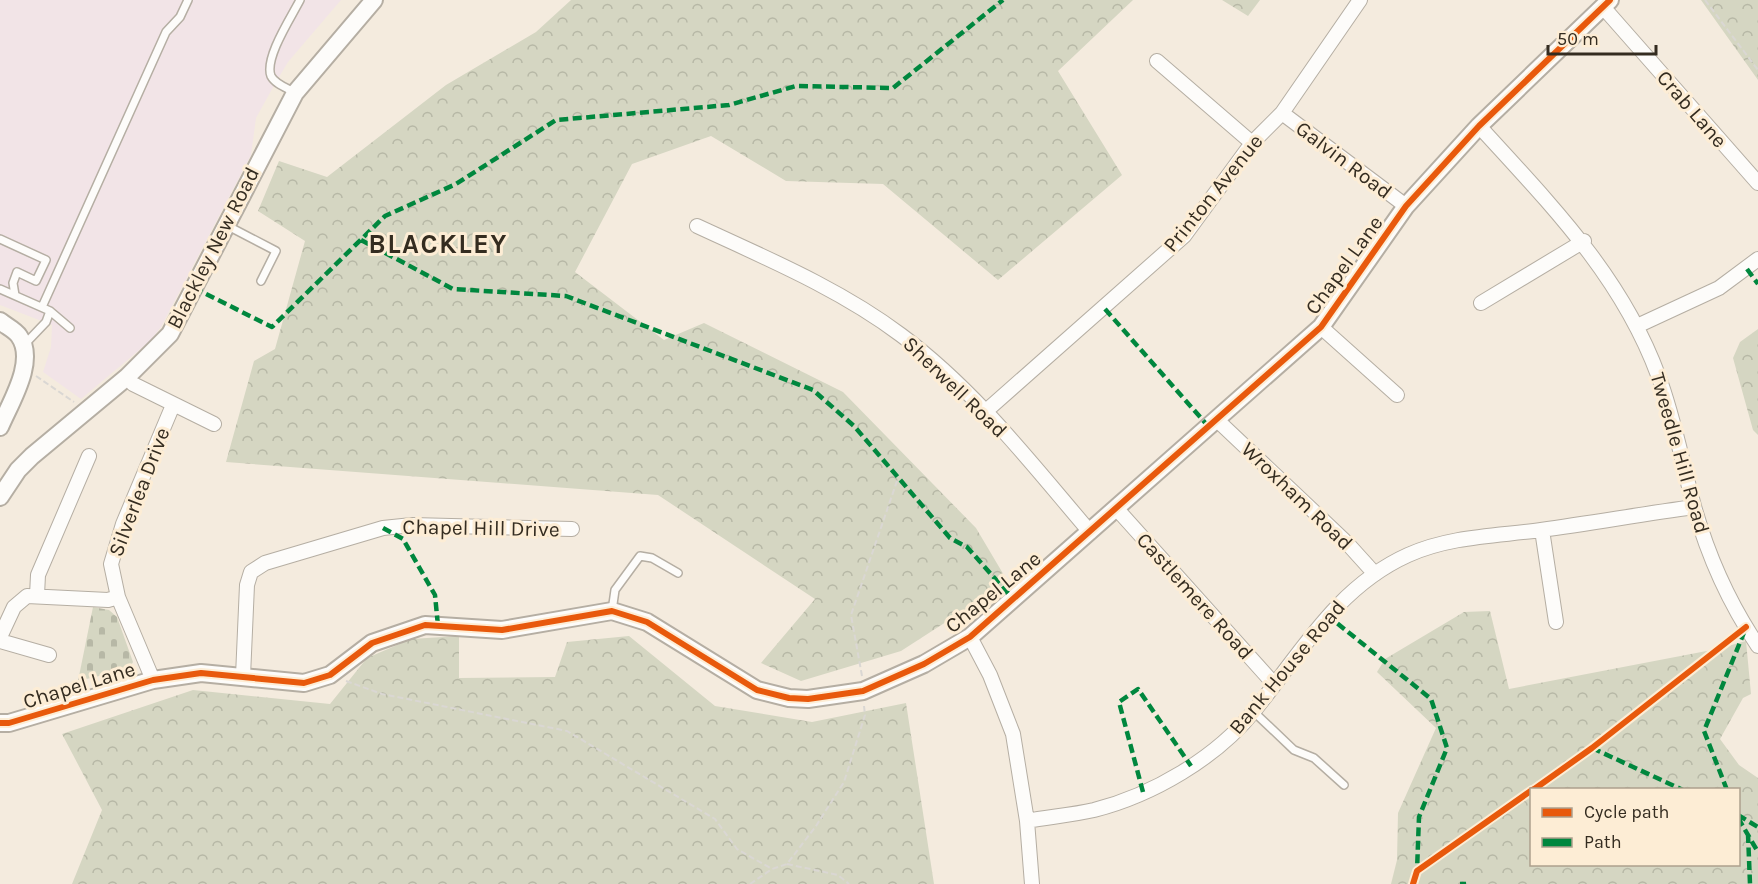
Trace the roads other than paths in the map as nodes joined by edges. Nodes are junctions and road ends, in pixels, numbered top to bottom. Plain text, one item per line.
1 (188, 0) edge
2 (300, 0) edge
3 (374, 0) edge
4 (1360, 0) edge
5 (1606, 4) edge
6 (1157, 61) dead end
7 (295, 93) junction
8 (1282, 113) junction
9 (1479, 126) junction
10 (1252, 142) junction
11 (1758, 183) edge
12 (1406, 206) junction
13 (226, 225) junction
14 (697, 226) dead end
15 (0, 239) edge
16 (1584, 241) junction
17 (1758, 259) edge
18 (261, 281) dead end
19 (0, 289) edge
20 (15, 295) junction
21 (1481, 303) dead end
22 (42, 307) junction
23 (50, 311) junction
24 (0, 321) edge
25 (1637, 326) junction
26 (1321, 327) junction
27 (70, 328) dead end
28 (21, 340) junction
29 (127, 377) junction
30 (1397, 395) dead end
31 (173, 405) junction
32 (986, 411) junction
33 (1217, 420) junction
34 (214, 424) dead end
35 (0, 427) edge
36 (89, 456) dead end
37 (0, 497) edge
38 (1694, 507) junction
39 (1116, 508) junction
40 (572, 529) dead end
41 (1542, 530) junction
42 (1090, 532) junction
43 (678, 573) dead end
44 (1376, 574) junction
45 (37, 595) junction
46 (118, 597) junction
47 (612, 611) junction
48 (1556, 621) dead end
49 (970, 637) junction
50 (0, 639) edge
51 (1758, 646) edge
52 (49, 655) dead end
53 (243, 676) junction
54 (153, 680) junction
55 (1274, 684) junction
56 (1254, 712) junction
57 (1, 726) edge
58 (1344, 785) dead end
59 (1027, 821) junction
60 (1032, 884) edge

1 - 22 lane
2 - 7 lane
3 - 7 street, Blackley New Road
4 - 8 street, Printon Avenue
5 - 9 street, Chapel Lane
5 - 11 street, Crab Lane
6 - 10 street
7 - 13 street, Blackley New Road
8 - 10 street, Printon Avenue
8 - 12 street, Galvin Road
9 - 12 street, Chapel Lane
9 - 16 street, Tweedle Hill Road
10 - 32 street, Printon Avenue
12 - 26 street, Chapel Lane
13 - 18 lane
13 - 29 street, Blackley New Road
14 - 32 street, Sherwell Road
15 - 20 lane
16 - 21 street
16 - 25 street, Tweedle Hill Road
17 - 25 street
19 - 20 lane
20 - 22 lane
22 - 23 lane
23 - 27 lane
23 - 28 lane
24 - 28 street
25 - 38 street, Tweedle Hill Road
26 - 30 street
26 - 33 street, Chapel Lane
28 - 35 street
29 - 31 street
29 - 37 street, Blackley New Road
31 - 34 street
31 - 46 street, Silverlea Drive
32 - 42 street, Sherwell Road
33 - 39 street, Chapel Lane
33 - 44 street, Wroxham Road
36 - 45 street
38 - 41 street, Bank House Road
38 - 51 street, Tweedle Hill Road
39 - 42 street, Chapel Lane
39 - 55 street, Castlemere Road
40 - 53 street, Chapel Hill Drive
41 - 44 street, Bank House Road
41 - 48 street
42 - 49 street, Chapel Lane
43 - 47 lane
44 - 55 street, Bank House Road
45 - 46 street
45 - 50 street
46 - 54 street, Silverlea Drive
47 - 49 street, Chapel Lane
47 - 53 street, Chapel Lane
49 - 59 street
50 - 52 street
53 - 54 street, Chapel Lane
54 - 57 street, Chapel Lane
55 - 56 street, Bank House Road
56 - 58 lane
56 - 59 street, Bank House Road
59 - 60 street

